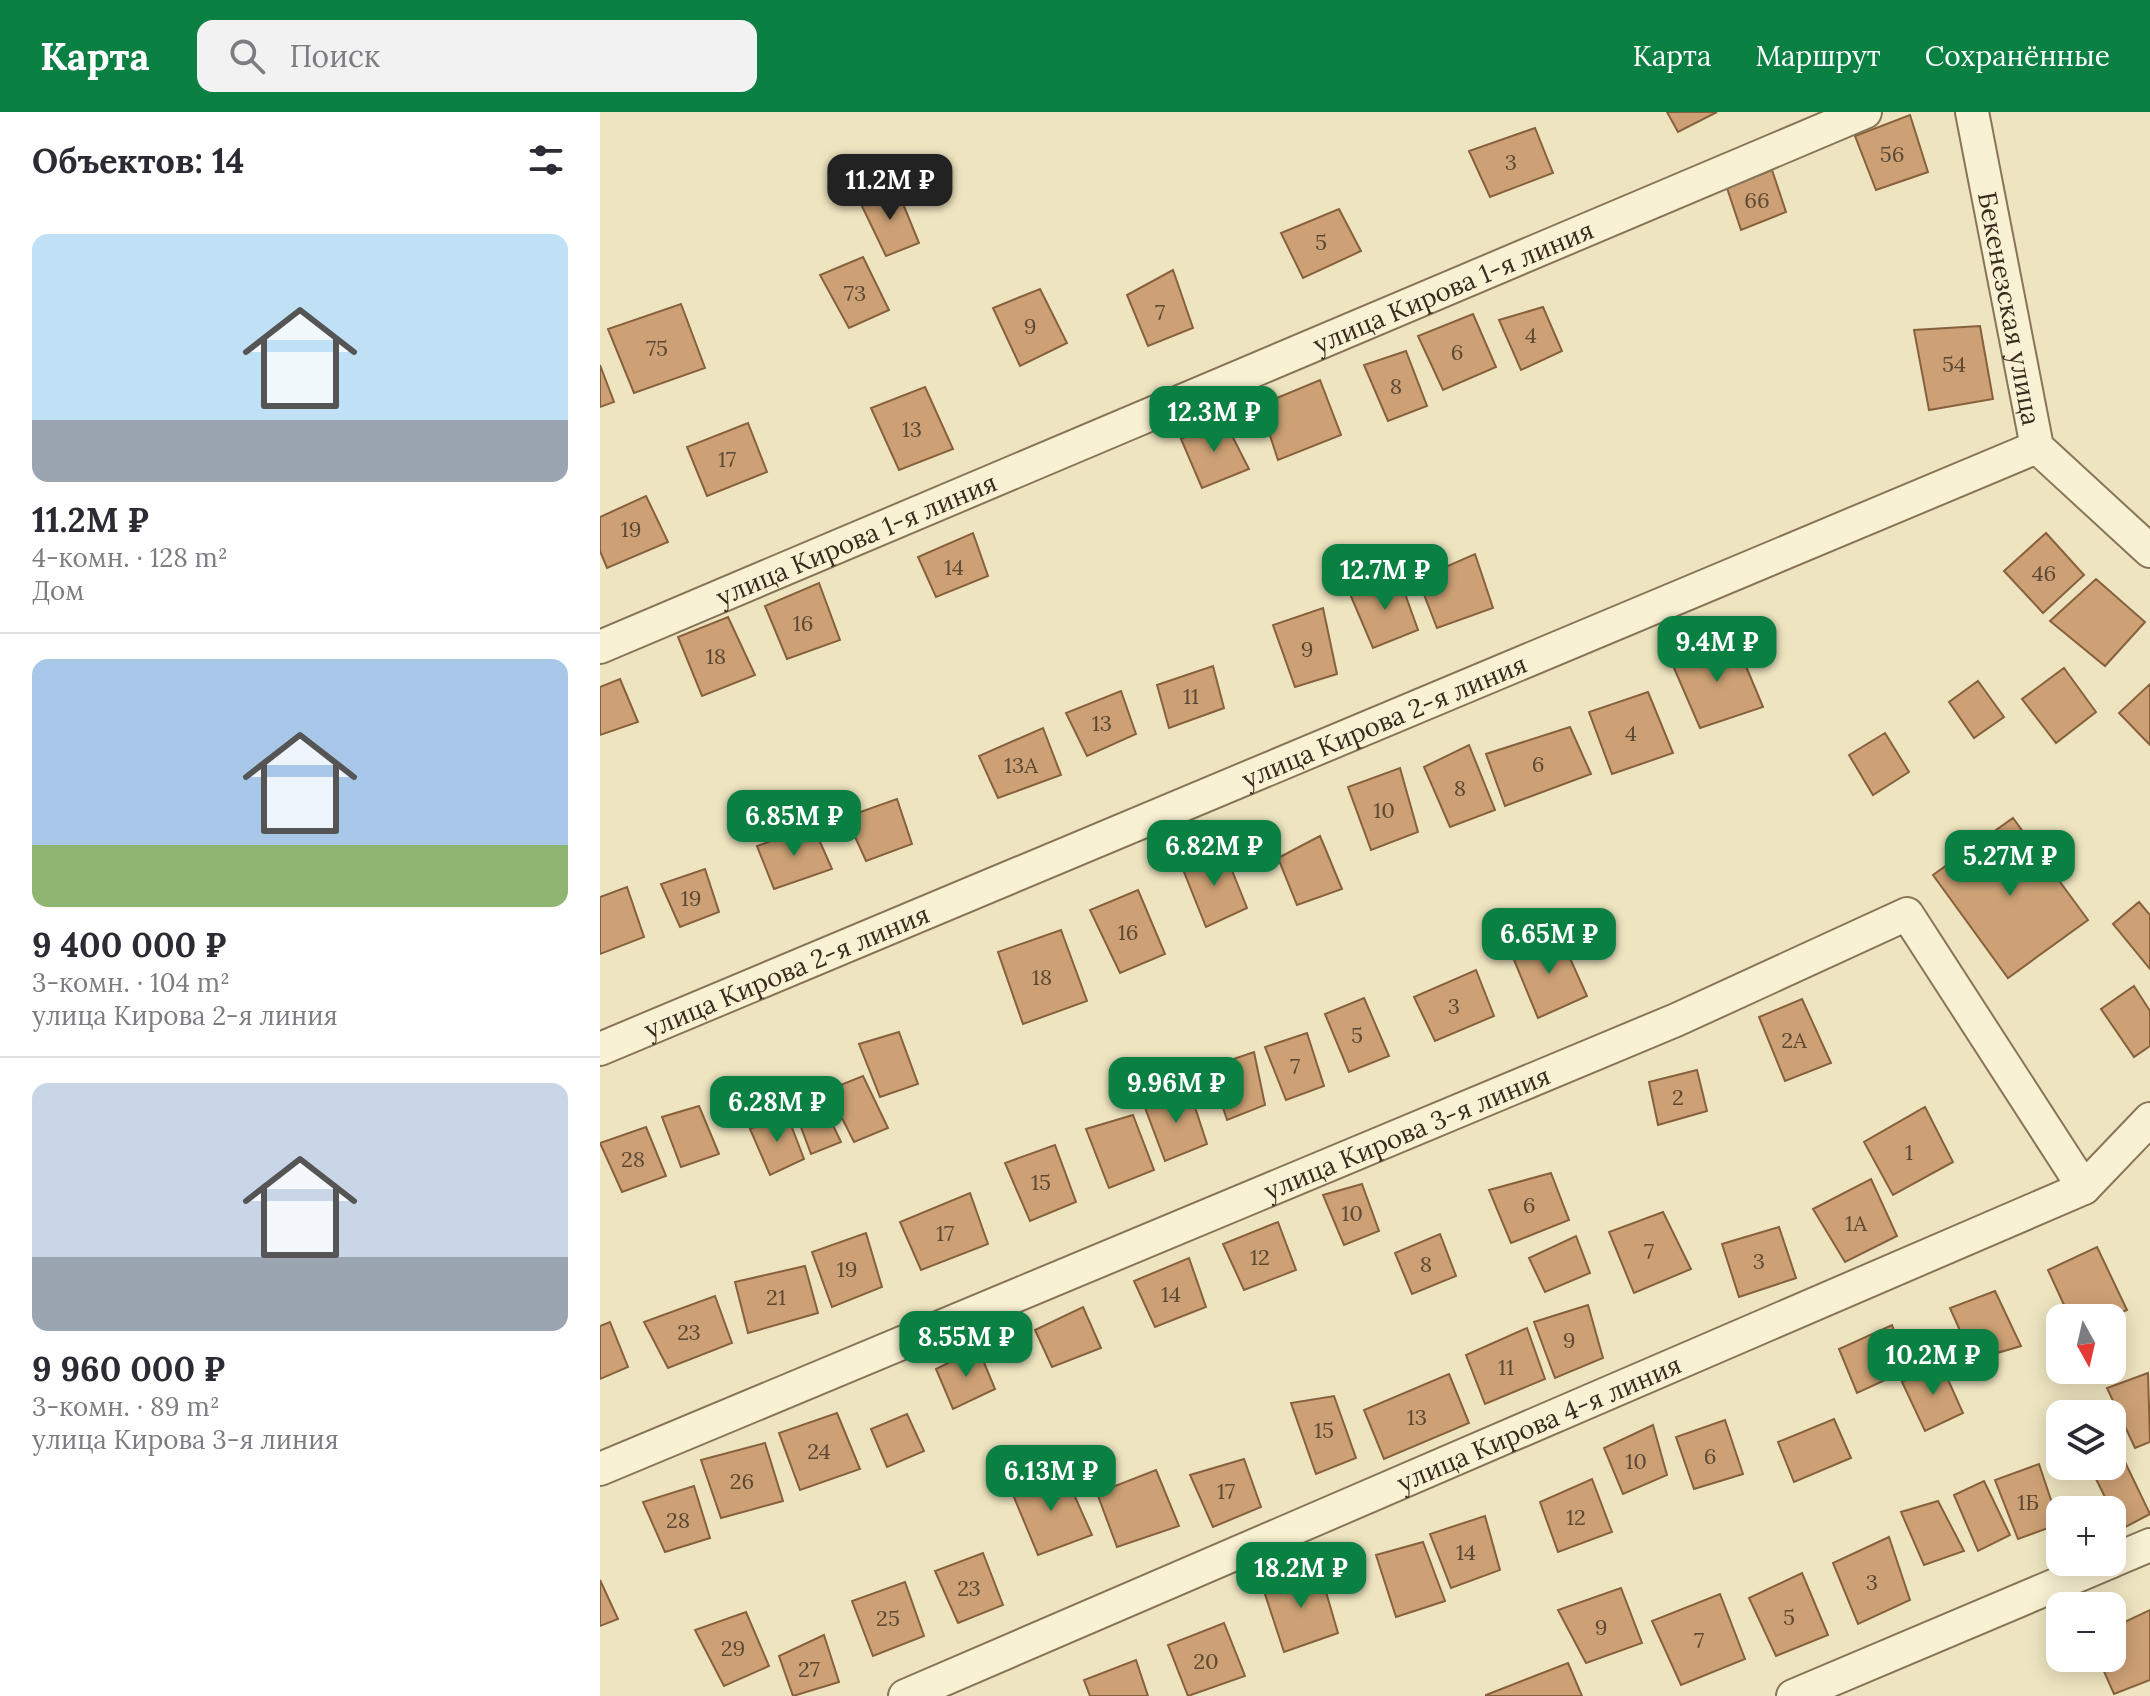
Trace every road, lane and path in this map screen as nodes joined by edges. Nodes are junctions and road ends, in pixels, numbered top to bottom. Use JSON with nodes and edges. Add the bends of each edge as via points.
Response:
{"nodes":[{"id":1,"x":1865,"y":112,"type":"edge"},
{"id":2,"x":1972,"y":112,"type":"edge"},
{"id":3,"x":2037,"y":447,"type":"junction"},
{"id":4,"x":2150,"y":551,"type":"edge"},
{"id":5,"x":600,"y":647,"type":"edge"},
{"id":6,"x":600,"y":1049,"type":"edge"},
{"id":7,"x":2150,"y":1119,"type":"edge"},
{"id":8,"x":2084,"y":1188,"type":"junction"},
{"id":9,"x":600,"y":1469,"type":"edge"},
{"id":10,"x":2150,"y":1545,"type":"edge"},
{"id":11,"x":2126,"y":1555,"type":"edge"},
{"id":12,"x":2078,"y":1576,"type":"edge"},
{"id":13,"x":905,"y":1696,"type":"edge"},
{"id":14,"x":1793,"y":1696,"type":"edge"}],
"edges":[{"from":1,"to":5,"type":"street","name":"улица Кирова 1-я линия"},
{"from":2,"to":3,"type":"street","name":"Бекенезская улица"},
{"from":3,"to":4,"type":"street","name":"Бекенезская улица"},
{"from":3,"to":6,"type":"street","name":"улица Кирова 2-я линия"},
{"from":7,"to":8,"type":"street","name":"улица Кирова 4-я линия"},
{"from":8,"to":9,"type":"street","name":"улица Кирова 3-я линия","via":[[1907,914],[1676,1020]]},
{"from":8,"to":13,"type":"street","name":"улица Кирова 4-я линия"},
{"from":10,"to":11,"type":"street"},
{"from":12,"to":14,"type":"street"}]}
